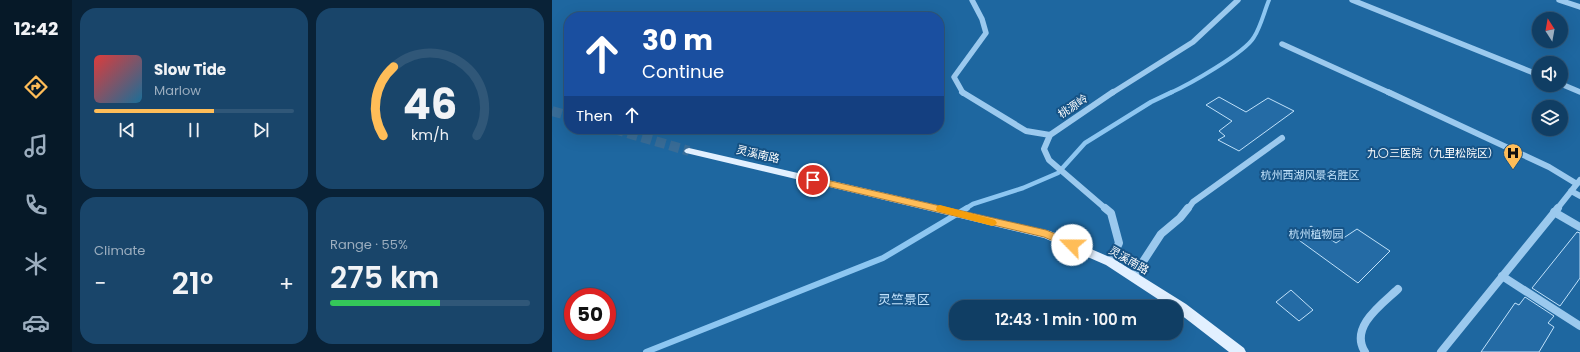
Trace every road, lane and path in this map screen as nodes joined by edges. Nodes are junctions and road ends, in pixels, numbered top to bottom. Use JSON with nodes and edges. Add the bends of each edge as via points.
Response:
{"nodes":[{"id":1,"x":972,"y":0,"type":"edge"},
{"id":2,"x":1238,"y":0,"type":"edge"},
{"id":3,"x":1352,"y":0,"type":"edge"},
{"id":4,"x":1559,"y":0,"type":"edge"},
{"id":5,"x":1580,"y":7,"type":"edge"},
{"id":6,"x":1282,"y":44,"type":"dead end"},
{"id":7,"x":1532,"y":72,"type":"edge"},
{"id":8,"x":1568,"y":87,"type":"edge"},
{"id":9,"x":1580,"y":92,"type":"edge"},
{"id":10,"x":1050,"y":135,"type":"junction"},
{"id":11,"x":1282,"y":138,"type":"dead end"},
{"id":12,"x":689,"y":151,"type":"tunnel mouth"},
{"id":13,"x":1579,"y":182,"type":"edge"},
{"id":14,"x":1571,"y":191,"type":"junction"},
{"id":15,"x":1580,"y":196,"type":"edge"},
{"id":16,"x":1554,"y":212,"type":"junction"},
{"id":17,"x":1580,"y":227,"type":"edge"},
{"id":18,"x":1110,"y":262,"type":"junction"},
{"id":19,"x":1502,"y":276,"type":"junction"},
{"id":20,"x":1133,"y":277,"type":"junction"},
{"id":21,"x":1398,"y":289,"type":"dead end"},
{"id":22,"x":1580,"y":325,"type":"edge"},
{"id":23,"x":1239,"y":352,"type":"edge"},
{"id":24,"x":1364,"y":352,"type":"edge"},
{"id":25,"x":1441,"y":352,"type":"edge"}],
"edges":[{"from":1,"to":10,"type":"street","via":[[986,33],[954,77],[963,94],[1026,131]]},
{"from":2,"to":10,"type":"street","name":"桃源岭","via":[[1193,42]]},
{"from":3,"to":7,"type":"street"},
{"from":4,"to":5,"type":"street"},
{"from":6,"to":13,"type":"street"},
{"from":8,"to":9,"type":"street"},
{"from":10,"to":18,"type":"street","via":[[1044,149],[1053,164],[1112,213],[1119,243]]},
{"from":11,"to":20,"type":"street","via":[[1193,202],[1180,218],[1161,234]]},
{"from":12,"to":18,"type":"main road","name":"灵溪南路","via":[[1046,234]]},
{"from":13,"to":14,"type":"street"},
{"from":14,"to":15,"type":"street"},
{"from":14,"to":16,"type":"street"},
{"from":16,"to":17,"type":"street"},
{"from":16,"to":19,"type":"street"},
{"from":18,"to":20,"type":"main road","name":"灵溪南路"},
{"from":19,"to":22,"type":"street"},
{"from":19,"to":25,"type":"street"},
{"from":20,"to":23,"type":"main road","name":"灵溪南路","via":[[1182,308]]},
{"from":21,"to":24,"type":"street","via":[[1366,322],[1361,339]]}]}
